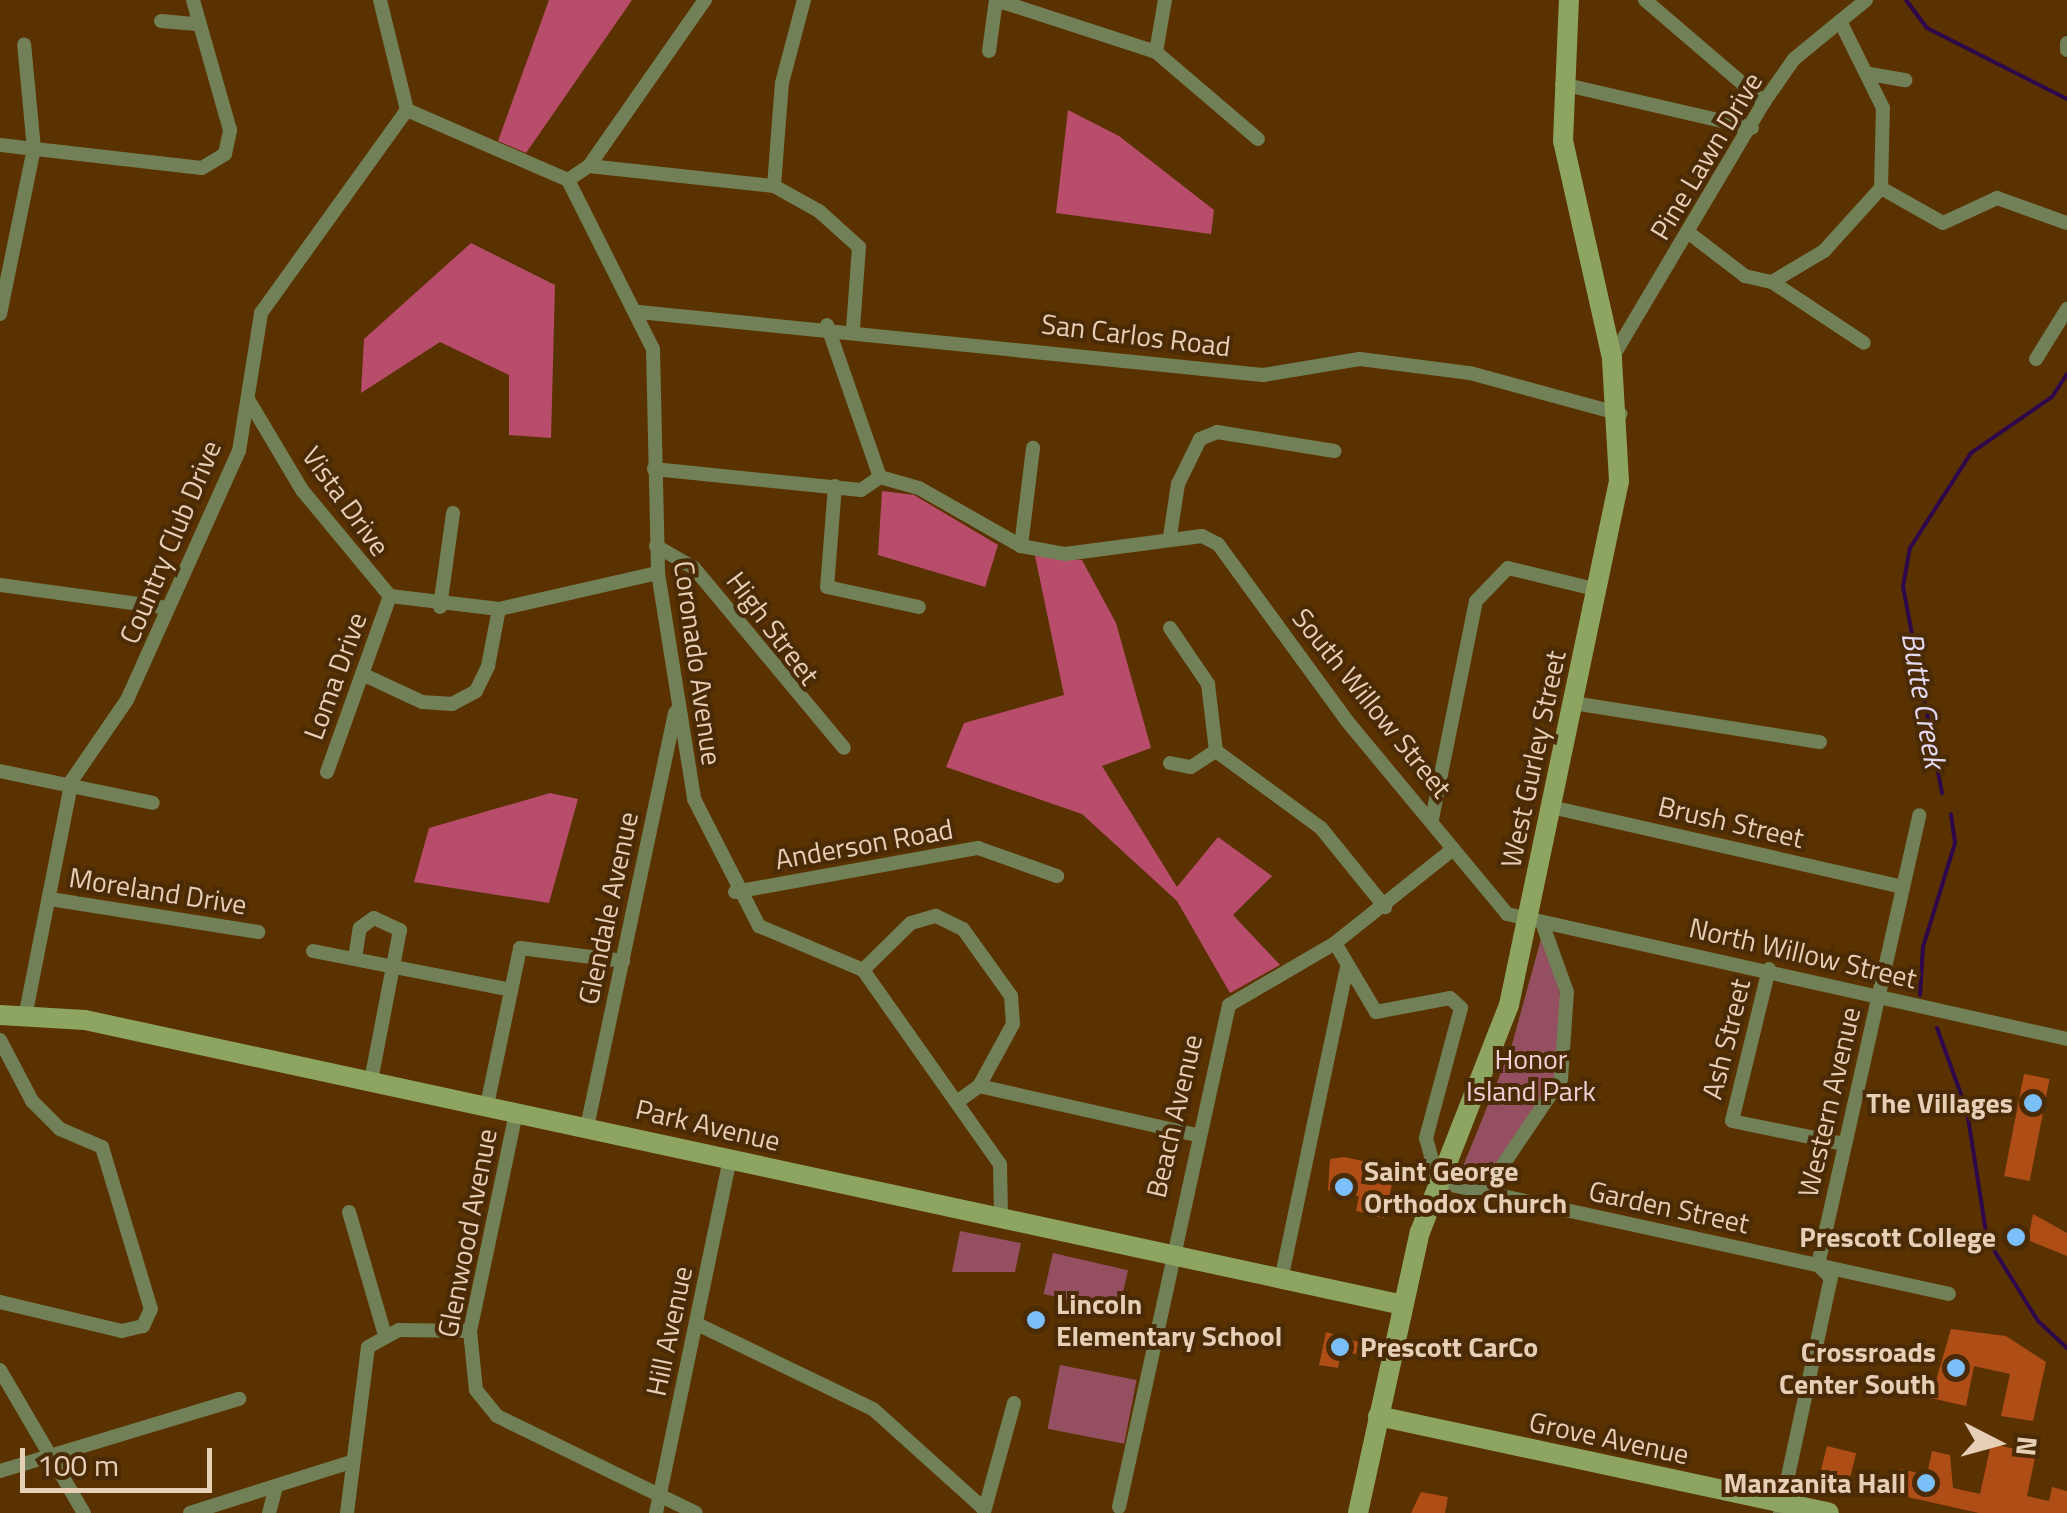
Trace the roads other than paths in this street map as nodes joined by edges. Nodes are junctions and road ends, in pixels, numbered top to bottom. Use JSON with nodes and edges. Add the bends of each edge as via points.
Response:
{"nodes":[{"id":1,"x":192,"y":0,"type":"edge"},
{"id":2,"x":380,"y":0,"type":"edge"},
{"id":3,"x":704,"y":0,"type":"edge"},
{"id":4,"x":804,"y":0,"type":"edge"},
{"id":5,"x":996,"y":0,"type":"edge"},
{"id":6,"x":1165,"y":0,"type":"edge"},
{"id":7,"x":1570,"y":0,"type":"edge"},
{"id":8,"x":1646,"y":0,"type":"edge"},
{"id":9,"x":1866,"y":0,"type":"edge"},
{"id":10,"x":160,"y":21,"type":"dead end"},
{"id":11,"x":1840,"y":21,"type":"junction"},
{"id":12,"x":194,"y":24,"type":"junction"},
{"id":13,"x":24,"y":44,"type":"dead end"},
{"id":14,"x":989,"y":51,"type":"dead end"},
{"id":15,"x":1156,"y":52,"type":"junction"},
{"id":16,"x":1870,"y":74,"type":"junction"},
{"id":17,"x":1905,"y":80,"type":"dead end"},
{"id":18,"x":1562,"y":84,"type":"junction"},
{"id":19,"x":1764,"y":102,"type":"junction"},
{"id":20,"x":407,"y":110,"type":"junction"},
{"id":21,"x":1752,"y":128,"type":"junction"},
{"id":22,"x":1258,"y":139,"type":"dead end"},
{"id":23,"x":0,"y":146,"type":"edge"},
{"id":24,"x":34,"y":149,"type":"junction"},
{"id":25,"x":588,"y":166,"type":"junction"},
{"id":26,"x":568,"y":180,"type":"junction"},
{"id":27,"x":774,"y":186,"type":"junction"},
{"id":28,"x":1881,"y":188,"type":"junction"},
{"id":29,"x":2067,"y":223,"type":"edge"},
{"id":30,"x":1689,"y":233,"type":"junction"},
{"id":31,"x":1772,"y":282,"type":"junction"},
{"id":32,"x":2067,"y":309,"type":"edge"},
{"id":33,"x":638,"y":312,"type":"junction"},
{"id":34,"x":0,"y":314,"type":"edge"},
{"id":35,"x":827,"y":325,"type":"junction"},
{"id":36,"x":854,"y":328,"type":"junction"},
{"id":37,"x":1864,"y":343,"type":"dead end"},
{"id":38,"x":1612,"y":358,"type":"junction"},
{"id":39,"x":2036,"y":359,"type":"dead end"},
{"id":40,"x":249,"y":401,"type":"junction"},
{"id":41,"x":1621,"y":414,"type":"junction"},
{"id":42,"x":1033,"y":448,"type":"dead end"},
{"id":43,"x":1334,"y":450,"type":"dead end"},
{"id":44,"x":654,"y":469,"type":"junction"},
{"id":45,"x":880,"y":477,"type":"junction"},
{"id":46,"x":835,"y":486,"type":"junction"},
{"id":47,"x":453,"y":513,"type":"dead end"},
{"id":48,"x":1170,"y":536,"type":"junction"},
{"id":49,"x":656,"y":546,"type":"junction"},
{"id":50,"x":1022,"y":546,"type":"junction"},
{"id":51,"x":658,"y":573,"type":"junction"},
{"id":52,"x":0,"y":585,"type":"edge"},
{"id":53,"x":1598,"y":590,"type":"junction"},
{"id":54,"x":390,"y":596,"type":"junction"},
{"id":55,"x":440,"y":607,"type":"junction"},
{"id":56,"x":920,"y":607,"type":"dead end"},
{"id":57,"x":167,"y":608,"type":"junction"},
{"id":58,"x":499,"y":609,"type":"junction"},
{"id":59,"x":1170,"y":628,"type":"dead end"},
{"id":60,"x":362,"y":674,"type":"junction"},
{"id":61,"x":678,"y":700,"type":"junction"},
{"id":62,"x":1573,"y":703,"type":"junction"},
{"id":63,"x":1820,"y":742,"type":"dead end"},
{"id":64,"x":844,"y":748,"type":"dead end"},
{"id":65,"x":1216,"y":752,"type":"junction"},
{"id":66,"x":1170,"y":763,"type":"dead end"},
{"id":67,"x":0,"y":771,"type":"edge"},
{"id":68,"x":326,"y":772,"type":"dead end"},
{"id":69,"x":72,"y":780,"type":"junction"},
{"id":70,"x":153,"y":803,"type":"dead end"},
{"id":71,"x":1551,"y":808,"type":"junction"},
{"id":72,"x":1920,"y":815,"type":"dead end"},
{"id":73,"x":1432,"y":819,"type":"junction"},
{"id":74,"x":1452,"y":849,"type":"junction"},
{"id":75,"x":1057,"y":876,"type":"dead end"},
{"id":76,"x":1900,"y":886,"type":"junction"},
{"id":77,"x":735,"y":892,"type":"junction"},
{"id":78,"x":50,"y":900,"type":"junction"},
{"id":79,"x":1385,"y":908,"type":"junction"},
{"id":80,"x":1535,"y":925,"type":"junction"},
{"id":81,"x":258,"y":932,"type":"dead end"},
{"id":82,"x":1335,"y":943,"type":"junction"},
{"id":83,"x":313,"y":951,"type":"dead end"},
{"id":84,"x":355,"y":958,"type":"junction"},
{"id":85,"x":623,"y":961,"type":"junction"},
{"id":86,"x":399,"y":963,"type":"junction"},
{"id":87,"x":1347,"y":967,"type":"junction"},
{"id":88,"x":1769,"y":969,"type":"junction"},
{"id":89,"x":863,"y":970,"type":"junction"},
{"id":90,"x":512,"y":990,"type":"junction"},
{"id":91,"x":1879,"y":995,"type":"junction"},
{"id":92,"x":26,"y":1012,"type":"junction"},
{"id":93,"x":0,"y":1016,"type":"edge"},
{"id":94,"x":2067,"y":1039,"type":"edge"},
{"id":95,"x":0,"y":1040,"type":"edge"},
{"id":96,"x":371,"y":1080,"type":"junction"},
{"id":97,"x":979,"y":1086,"type":"junction"},
{"id":98,"x":958,"y":1101,"type":"junction"},
{"id":99,"x":486,"y":1106,"type":"junction"},
{"id":100,"x":516,"y":1112,"type":"junction"},
{"id":101,"x":587,"y":1127,"type":"junction"},
{"id":102,"x":1197,"y":1134,"type":"junction"},
{"id":103,"x":1844,"y":1144,"type":"junction"},
{"id":104,"x":730,"y":1158,"type":"junction"},
{"id":105,"x":1438,"y":1182,"type":"junction"},
{"id":106,"x":1484,"y":1193,"type":"junction"},
{"id":107,"x":349,"y":1212,"type":"dead end"},
{"id":108,"x":1001,"y":1218,"type":"junction"},
{"id":109,"x":1169,"y":1255,"type":"junction"},
{"id":110,"x":1818,"y":1265,"type":"junction"},
{"id":111,"x":1280,"y":1280,"type":"junction"},
{"id":112,"x":1949,"y":1294,"type":"dead end"},
{"id":113,"x":0,"y":1302,"type":"edge"},
{"id":114,"x":1403,"y":1305,"type":"junction"},
{"id":115,"x":697,"y":1324,"type":"junction"},
{"id":116,"x":470,"y":1331,"type":"junction"},
{"id":117,"x":385,"y":1335,"type":"junction"},
{"id":118,"x":0,"y":1370,"type":"edge"},
{"id":119,"x":239,"y":1399,"type":"dead end"},
{"id":120,"x":1014,"y":1403,"type":"dead end"},
{"id":121,"x":1378,"y":1416,"type":"junction"},
{"id":122,"x":48,"y":1454,"type":"junction"},
{"id":123,"x":348,"y":1463,"type":"junction"},
{"id":124,"x":0,"y":1470,"type":"edge"},
{"id":125,"x":276,"y":1487,"type":"junction"},
{"id":126,"x":660,"y":1494,"type":"junction"},
{"id":127,"x":1119,"y":1507,"type":"dead end"},
{"id":128,"x":1781,"y":1508,"type":"edge"},
{"id":129,"x":984,"y":1511,"type":"edge"},
{"id":130,"x":84,"y":1513,"type":"edge"},
{"id":131,"x":190,"y":1513,"type":"edge"},
{"id":132,"x":269,"y":1513,"type":"edge"},
{"id":133,"x":347,"y":1513,"type":"edge"},
{"id":134,"x":656,"y":1513,"type":"edge"},
{"id":135,"x":696,"y":1513,"type":"edge"},
{"id":136,"x":1358,"y":1513,"type":"edge"},
{"id":137,"x":1829,"y":1513,"type":"edge"}],
"edges":[{"from":1,"to":12,"type":"street"},
{"from":2,"to":20,"type":"street"},
{"from":3,"to":25,"type":"street"},
{"from":4,"to":27,"type":"street","via":[[782,83]]},
{"from":5,"to":14,"type":"street"},
{"from":5,"to":15,"type":"street"},
{"from":6,"to":15,"type":"street"},
{"from":7,"to":18,"type":"main road","name":"West Gurley Street"},
{"from":8,"to":19,"type":"street"},
{"from":9,"to":11,"type":"street","name":"Pine Lawn Drive"},
{"from":10,"to":12,"type":"street"},
{"from":11,"to":16,"type":"street"},
{"from":11,"to":19,"type":"street","name":"Pine Lawn Drive","via":[[1794,59]]},
{"from":12,"to":24,"type":"street","via":[[230,130],[225,154],[202,168]]},
{"from":13,"to":24,"type":"street"},
{"from":15,"to":22,"type":"street"},
{"from":16,"to":17,"type":"street"},
{"from":16,"to":28,"type":"street","via":[[1883,108]]},
{"from":18,"to":21,"type":"street"},
{"from":18,"to":38,"type":"main road","name":"West Gurley Street","via":[[1571,198]]},
{"from":19,"to":21,"type":"street","name":"Pine Lawn Drive"},
{"from":20,"to":26,"type":"street"},
{"from":20,"to":40,"type":"street","name":"Country Club Drive","via":[[260,312]]},
{"from":21,"to":30,"type":"street","name":"Pine Lawn Drive"},
{"from":23,"to":24,"type":"street"},
{"from":24,"to":34,"type":"street"},
{"from":25,"to":26,"type":"street"},
{"from":25,"to":27,"type":"street"},
{"from":26,"to":33,"type":"street","name":"Coronado Avenue"},
{"from":27,"to":36,"type":"street","via":[[819,211],[859,247]]},
{"from":28,"to":29,"type":"street","via":[[1943,223],[1997,198]]},
{"from":28,"to":31,"type":"street","via":[[1824,251]]},
{"from":30,"to":31,"type":"street","via":[[1745,276]]},
{"from":30,"to":38,"type":"street","name":"Pine Lawn Drive"},
{"from":31,"to":37,"type":"street"},
{"from":32,"to":39,"type":"street"},
{"from":33,"to":35,"type":"street","name":"San Carlos Road"},
{"from":33,"to":44,"type":"street","name":"Coronado Avenue","via":[[652,349]]},
{"from":35,"to":36,"type":"street","name":"San Carlos Road"},
{"from":35,"to":45,"type":"street"},
{"from":36,"to":41,"type":"street","name":"San Carlos Road","via":[[1263,375],[1360,359],[1470,373]]},
{"from":38,"to":41,"type":"main road","name":"West Gurley Street"},
{"from":40,"to":54,"type":"street","name":"Vista Drive","via":[[302,490]]},
{"from":40,"to":57,"type":"street","name":"Country Club Drive","via":[[239,452]]},
{"from":41,"to":53,"type":"main road","name":"West Gurley Street"},
{"from":42,"to":50,"type":"street"},
{"from":43,"to":48,"type":"street","via":[[1218,432],[1200,439],[1178,484]]},
{"from":44,"to":46,"type":"street"},
{"from":44,"to":49,"type":"street","name":"Coronado Avenue"},
{"from":45,"to":46,"type":"street","via":[[861,490]]},
{"from":45,"to":50,"type":"street","via":[[919,488]]},
{"from":46,"to":56,"type":"street","via":[[827,587]]},
{"from":47,"to":55,"type":"street"},
{"from":48,"to":50,"type":"street","via":[[1065,554]]},
{"from":48,"to":73,"type":"street","name":"South Willow Street","via":[[1218,544]]},
{"from":49,"to":51,"type":"street","name":"Coronado Avenue"},
{"from":49,"to":64,"type":"street","name":"High Street","via":[[694,568]]},
{"from":51,"to":58,"type":"street","name":"Vista Drive"},
{"from":51,"to":61,"type":"street","name":"Coronado Avenue"},
{"from":52,"to":57,"type":"street"},
{"from":53,"to":62,"type":"main road","name":"West Gurley Street"},
{"from":53,"to":73,"type":"street","via":[[1508,568],[1476,601]]},
{"from":54,"to":55,"type":"street","name":"Vista Drive"},
{"from":54,"to":60,"type":"street","name":"Loma Drive"},
{"from":55,"to":58,"type":"street","name":"Vista Drive"},
{"from":57,"to":69,"type":"street","name":"Country Club Drive","via":[[127,700]]},
{"from":58,"to":60,"type":"street","via":[[482,679],[452,704],[422,702]]},
{"from":59,"to":65,"type":"street","via":[[1208,684]]},
{"from":60,"to":68,"type":"street","name":"Loma Drive"},
{"from":61,"to":77,"type":"street","name":"Coronado Avenue","via":[[694,799]]},
{"from":61,"to":85,"type":"street","name":"Glendale Avenue"},
{"from":62,"to":63,"type":"street"},
{"from":62,"to":71,"type":"main road","name":"West Gurley Street"},
{"from":65,"to":66,"type":"street","via":[[1191,767]]},
{"from":65,"to":79,"type":"street","via":[[1321,828]]},
{"from":67,"to":69,"type":"street"},
{"from":69,"to":70,"type":"street"},
{"from":69,"to":78,"type":"street","name":"Country Club Drive"},
{"from":71,"to":76,"type":"street","name":"Brush Street"},
{"from":71,"to":80,"type":"main road","name":"West Gurley Street"},
{"from":72,"to":76,"type":"street","name":"Western Avenue"},
{"from":73,"to":74,"type":"street","name":"South Willow Street"},
{"from":74,"to":79,"type":"street","name":"Beach Avenue"},
{"from":74,"to":80,"type":"street","name":"South Willow Street","via":[[1507,914]]},
{"from":75,"to":77,"type":"street","name":"Anderson Road","via":[[978,848]]},
{"from":76,"to":91,"type":"street","name":"Western Avenue"},
{"from":77,"to":89,"type":"street","name":"Coronado Avenue","via":[[760,926]]},
{"from":78,"to":81,"type":"street","name":"Moreland Drive"},
{"from":78,"to":92,"type":"street","name":"Country Club Drive"},
{"from":79,"to":82,"type":"street","name":"Beach Avenue"},
{"from":80,"to":88,"type":"street","name":"North Willow Street"},
{"from":80,"to":105,"type":"main road","name":"West Gurley Street","via":[[1492,1056]]},
{"from":80,"to":106,"type":"street","via":[[1568,992],[1561,1079],[1544,1115],[1490,1170]]},
{"from":82,"to":87,"type":"street"},
{"from":82,"to":102,"type":"street","name":"Beach Avenue","via":[[1229,1004]]},
{"from":83,"to":84,"type":"street"},
{"from":84,"to":86,"type":"street"},
{"from":84,"to":86,"type":"street","via":[[360,928],[374,918],[400,930]]},
{"from":85,"to":90,"type":"street","name":"Glenwood Avenue","via":[[520,948]]},
{"from":85,"to":101,"type":"street","name":"Glendale Avenue"},
{"from":86,"to":90,"type":"street"},
{"from":86,"to":96,"type":"street"},
{"from":87,"to":105,"type":"street","via":[[1376,1012],[1450,998],[1461,1008],[1426,1138]]},
{"from":87,"to":111,"type":"street"},
{"from":88,"to":91,"type":"street","name":"North Willow Street"},
{"from":88,"to":103,"type":"street","name":"Ash Street","via":[[1732,1121]]},
{"from":89,"to":97,"type":"street","via":[[911,923],[936,916],[962,929],[1011,996],[1013,1024]]},
{"from":89,"to":98,"type":"street"},
{"from":90,"to":99,"type":"street","name":"Glenwood Avenue"},
{"from":91,"to":94,"type":"street","name":"North Willow Street"},
{"from":91,"to":103,"type":"street","name":"Western Avenue"},
{"from":92,"to":93,"type":"main road","name":"Park Avenue"},
{"from":92,"to":96,"type":"main road","name":"Park Avenue"},
{"from":95,"to":113,"type":"street","via":[[32,1102],[60,1128],[102,1146],[151,1309],[143,1326],[122,1331]]},
{"from":96,"to":99,"type":"main road","name":"Park Avenue"},
{"from":97,"to":98,"type":"street"},
{"from":97,"to":102,"type":"street"},
{"from":98,"to":108,"type":"street","via":[[1000,1164]]},
{"from":99,"to":100,"type":"main road","name":"Park Avenue"},
{"from":100,"to":101,"type":"main road","name":"Park Avenue"},
{"from":100,"to":116,"type":"street","name":"Glenwood Avenue"},
{"from":101,"to":104,"type":"main road","name":"Park Avenue"},
{"from":102,"to":109,"type":"street","name":"Beach Avenue"},
{"from":103,"to":110,"type":"street","name":"Western Avenue"},
{"from":104,"to":108,"type":"main road","name":"Park Avenue"},
{"from":104,"to":115,"type":"street","name":"Hill Avenue"},
{"from":105,"to":106,"type":"street","name":"Garden Street"},
{"from":105,"to":114,"type":"main road","name":"West Gurley Street"},
{"from":106,"to":110,"type":"street","name":"Garden Street"},
{"from":107,"to":117,"type":"street"},
{"from":108,"to":109,"type":"main road","name":"Park Avenue"},
{"from":109,"to":111,"type":"main road","name":"Park Avenue"},
{"from":109,"to":127,"type":"street","name":"Beach Avenue","via":[[1154,1371]]},
{"from":110,"to":112,"type":"street","name":"Garden Street"},
{"from":110,"to":128,"type":"street","name":"Western Avenue","via":[[1831,1278]]},
{"from":111,"to":114,"type":"main road","name":"Park Avenue"},
{"from":114,"to":121,"type":"main road","name":"West Gurley Street"},
{"from":115,"to":126,"type":"street","name":"Hill Avenue"},
{"from":115,"to":129,"type":"street","via":[[873,1409]]},
{"from":116,"to":117,"type":"street"},
{"from":116,"to":126,"type":"street","name":"Glenwood Avenue","via":[[468,1362],[498,1416]]},
{"from":117,"to":123,"type":"street","via":[[368,1347]]},
{"from":118,"to":122,"type":"street"},
{"from":119,"to":122,"type":"street"},
{"from":120,"to":129,"type":"street"},
{"from":121,"to":128,"type":"main road","name":"Grove Avenue"},
{"from":121,"to":136,"type":"main road","name":"West Gurley Street"},
{"from":122,"to":124,"type":"street"},
{"from":122,"to":130,"type":"street"},
{"from":123,"to":125,"type":"street"},
{"from":123,"to":133,"type":"street"},
{"from":125,"to":131,"type":"street"},
{"from":125,"to":132,"type":"street"},
{"from":126,"to":134,"type":"street","name":"Hill Avenue"},
{"from":126,"to":135,"type":"street"},
{"from":128,"to":137,"type":"main road","name":"Grove Avenue"}]}
